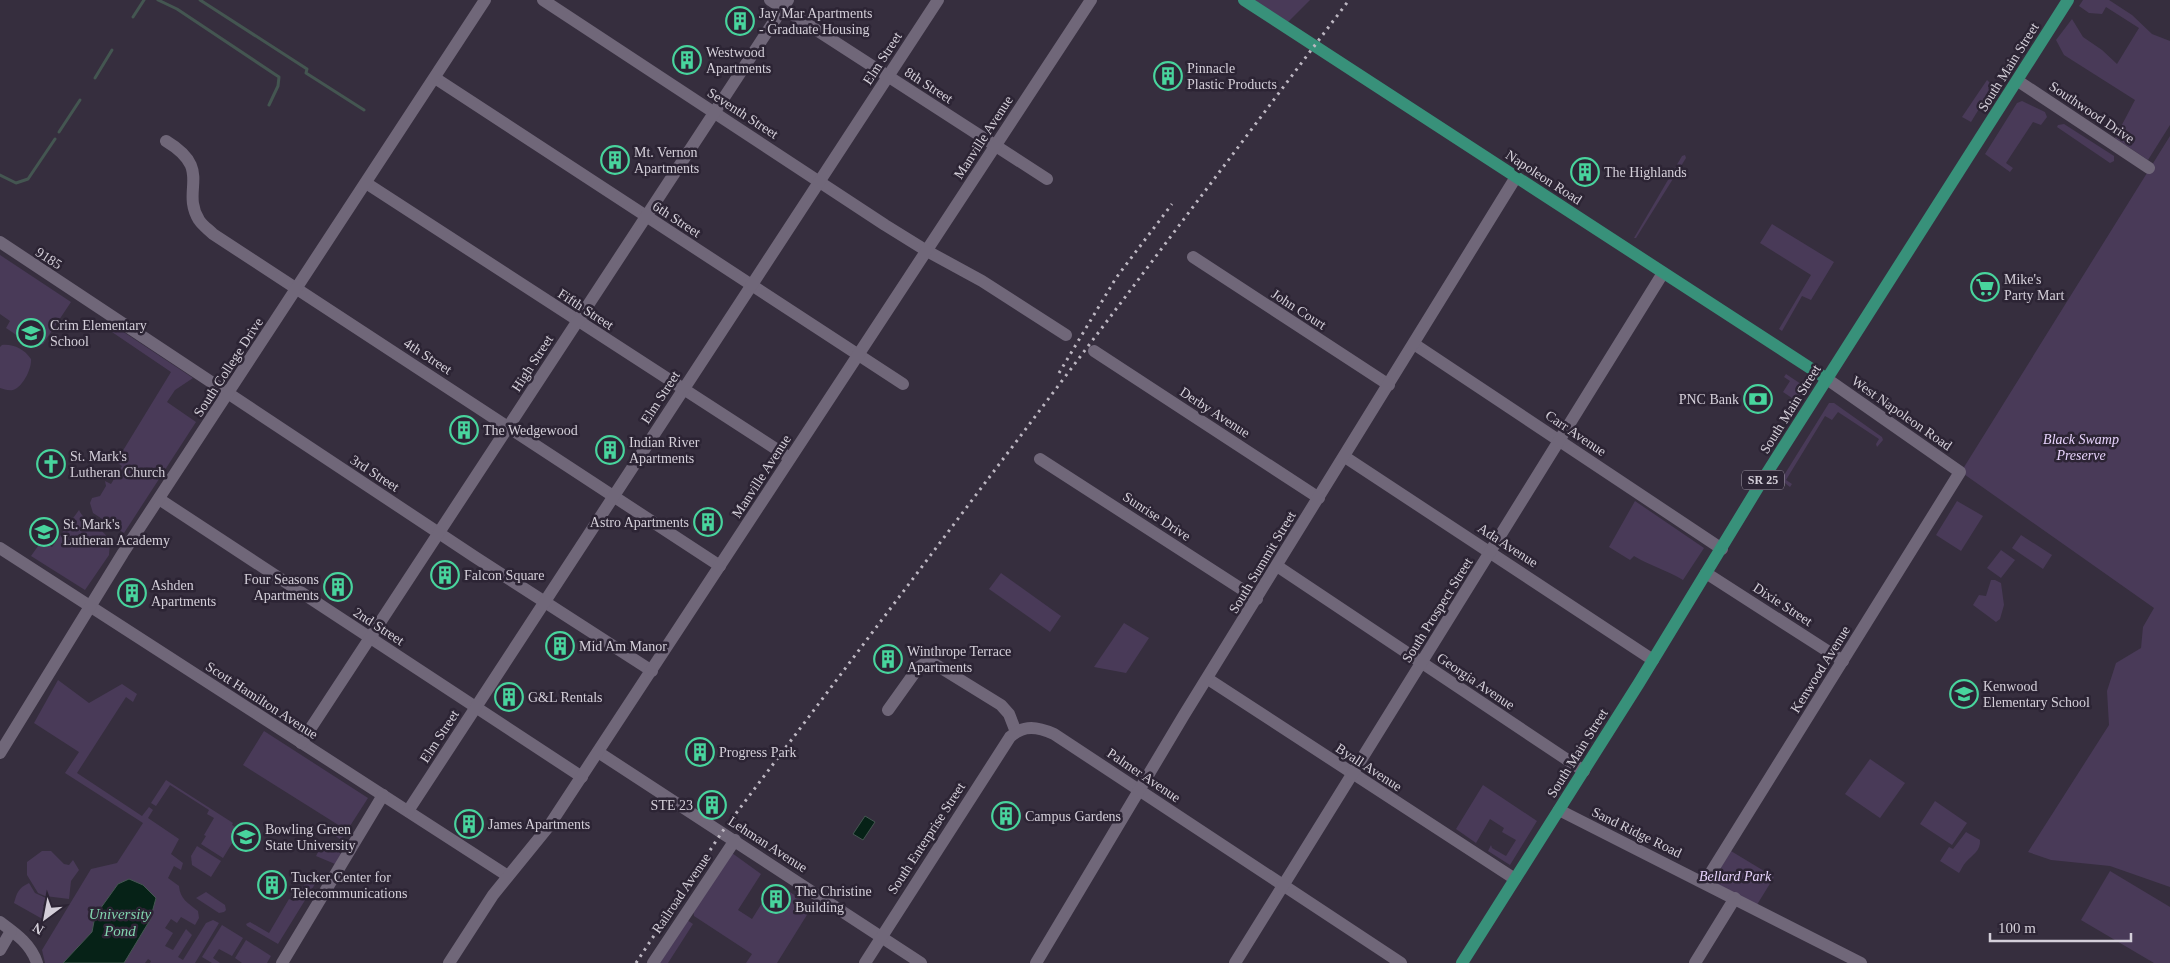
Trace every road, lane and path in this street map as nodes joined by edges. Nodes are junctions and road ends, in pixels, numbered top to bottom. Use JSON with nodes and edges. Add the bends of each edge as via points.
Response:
{"nodes":[{"id":1,"x":543,"y":0,"type":"edge"},
{"id":2,"x":770,"y":0,"type":"edge"},
{"id":3,"x":938,"y":0,"type":"edge"},
{"id":4,"x":1091,"y":0,"type":"edge"},
{"id":5,"x":1244,"y":0,"type":"edge"},
{"id":6,"x":2068,"y":0,"type":"edge"},
{"id":7,"x":481,"y":2,"type":"edge"},
{"id":8,"x":785,"y":4,"type":"edge"},
{"id":9,"x":888,"y":76,"type":"junction"},
{"id":10,"x":435,"y":78,"type":"junction"},
{"id":11,"x":2018,"y":81,"type":"junction"},
{"id":12,"x":714,"y":112,"type":"junction"},
{"id":13,"x":166,"y":141,"type":"dead end"},
{"id":14,"x":995,"y":147,"type":"junction"},
{"id":15,"x":2149,"y":168,"type":"dead end"},
{"id":16,"x":1516,"y":177,"type":"junction"},
{"id":17,"x":1047,"y":180,"type":"dead end"},
{"id":18,"x":820,"y":181,"type":"junction"},
{"id":19,"x":366,"y":183,"type":"junction"},
{"id":20,"x":646,"y":216,"type":"junction"},
{"id":21,"x":0,"y":242,"type":"edge"},
{"id":22,"x":926,"y":251,"type":"junction"},
{"id":23,"x":1193,"y":257,"type":"dead end"},
{"id":24,"x":1663,"y":272,"type":"junction"},
{"id":25,"x":751,"y":285,"type":"junction"},
{"id":26,"x":297,"y":289,"type":"junction"},
{"id":27,"x":83,"y":298,"type":"joint"},
{"id":28,"x":577,"y":322,"type":"junction"},
{"id":29,"x":1066,"y":336,"type":"dead end"},
{"id":30,"x":1414,"y":344,"type":"junction"},
{"id":31,"x":1094,"y":351,"type":"dead end"},
{"id":32,"x":858,"y":354,"type":"junction"},
{"id":33,"x":1827,"y":379,"type":"junction"},
{"id":34,"x":903,"y":384,"type":"dead end"},
{"id":35,"x":1389,"y":385,"type":"junction"},
{"id":36,"x":683,"y":390,"type":"junction"},
{"id":37,"x":228,"y":394,"type":"junction"},
{"id":38,"x":508,"y":427,"type":"junction"},
{"id":39,"x":1560,"y":440,"type":"junction"},
{"id":40,"x":1345,"y":457,"type":"junction"},
{"id":41,"x":790,"y":458,"type":"junction"},
{"id":42,"x":1040,"y":459,"type":"dead end"},
{"id":43,"x":1960,"y":472,"type":"joint"},
{"id":44,"x":613,"y":496,"type":"junction"},
{"id":45,"x":1319,"y":498,"type":"junction"},
{"id":46,"x":159,"y":499,"type":"junction"},
{"id":47,"x":439,"y":533,"type":"junction"},
{"id":48,"x":0,"y":548,"type":"edge"},
{"id":49,"x":1722,"y":548,"type":"junction"},
{"id":50,"x":1491,"y":552,"type":"junction"},
{"id":51,"x":720,"y":566,"type":"junction"},
{"id":52,"x":1277,"y":566,"type":"junction"},
{"id":53,"x":1706,"y":573,"type":"junction"},
{"id":54,"x":1258,"y":599,"type":"junction"},
{"id":55,"x":544,"y":602,"type":"junction"},
{"id":56,"x":90,"y":606,"type":"junction"},
{"id":57,"x":370,"y":638,"type":"junction"},
{"id":58,"x":1653,"y":660,"type":"junction"},
{"id":59,"x":1843,"y":661,"type":"junction"},
{"id":60,"x":1422,"y":663,"type":"junction"},
{"id":61,"x":652,"y":671,"type":"junction"},
{"id":62,"x":1208,"y":679,"type":"junction"},
{"id":63,"x":476,"y":707,"type":"junction"},
{"id":64,"x":888,"y":710,"type":"dead end"},
{"id":65,"x":1016,"y":732,"type":"junction"},
{"id":66,"x":302,"y":743,"type":"junction"},
{"id":67,"x":598,"y":752,"type":"junction"},
{"id":68,"x":0,"y":753,"type":"edge"},
{"id":69,"x":1584,"y":771,"type":"junction"},
{"id":70,"x":1352,"y":774,"type":"junction"},
{"id":71,"x":582,"y":777,"type":"junction"},
{"id":72,"x":1140,"y":790,"type":"junction"},
{"id":73,"x":383,"y":795,"type":"junction"},
{"id":74,"x":1559,"y":810,"type":"junction"},
{"id":75,"x":408,"y":811,"type":"junction"},
{"id":76,"x":734,"y":840,"type":"junction"},
{"id":77,"x":508,"y":876,"type":"junction"},
{"id":78,"x":1515,"y":879,"type":"junction"},
{"id":79,"x":1705,"y":882,"type":"junction"},
{"id":80,"x":1283,"y":886,"type":"junction"},
{"id":81,"x":1735,"y":898,"type":"junction"},
{"id":82,"x":0,"y":922,"type":"edge"},
{"id":83,"x":11,"y":931,"type":"junction"},
{"id":84,"x":881,"y":937,"type":"junction"},
{"id":85,"x":0,"y":950,"type":"edge"},
{"id":86,"x":1855,"y":962,"type":"edge"},
{"id":87,"x":37,"y":963,"type":"edge"},
{"id":88,"x":282,"y":963,"type":"edge"},
{"id":89,"x":449,"y":963,"type":"edge"},
{"id":90,"x":653,"y":963,"type":"edge"},
{"id":91,"x":865,"y":963,"type":"edge"},
{"id":92,"x":921,"y":963,"type":"edge"},
{"id":93,"x":1036,"y":963,"type":"edge"},
{"id":94,"x":1235,"y":963,"type":"edge"},
{"id":95,"x":1401,"y":963,"type":"edge"},
{"id":96,"x":1462,"y":963,"type":"edge"},
{"id":97,"x":1695,"y":963,"type":"edge"}],
"edges":[{"from":1,"to":12,"type":"street","name":"Seventh Street"},
{"from":2,"to":8,"type":"street","name":"8th Street"},
{"from":3,"to":9,"type":"street","name":"Elm Street"},
{"from":4,"to":14,"type":"street","name":"Manville Avenue"},
{"from":5,"to":16,"type":"main road","name":"Napoleon Road"},
{"from":6,"to":11,"type":"main road","name":"South Main Street","number":"SR 25"},
{"from":7,"to":10,"type":"street","name":"South College Drive"},
{"from":8,"to":9,"type":"street","name":"8th Street"},
{"from":8,"to":12,"type":"street","name":"High Street"},
{"from":9,"to":14,"type":"street","name":"8th Street"},
{"from":9,"to":18,"type":"street","name":"Elm Street"},
{"from":10,"to":19,"type":"street","name":"South College Drive"},
{"from":10,"to":20,"type":"street","name":"6th Street"},
{"from":11,"to":15,"type":"street","name":"Southwood Drive"},
{"from":11,"to":33,"type":"main road","name":"South Main Street","number":"SR 25"},
{"from":12,"to":18,"type":"street","name":"Seventh Street"},
{"from":12,"to":20,"type":"street","name":"High Street"},
{"from":13,"to":26,"type":"street","name":"4th Street","via":[[183,153],[193,172],[195,209],[204,226]]},
{"from":14,"to":17,"type":"street","name":"8th Street"},
{"from":14,"to":22,"type":"street","name":"Manville Avenue"},
{"from":16,"to":24,"type":"main road","name":"Napoleon Road"},
{"from":16,"to":30,"type":"street","name":"South Summit Street"},
{"from":18,"to":22,"type":"street","name":"Seventh Street"},
{"from":18,"to":25,"type":"street","name":"Elm Street"},
{"from":19,"to":26,"type":"street","name":"South College Drive"},
{"from":19,"to":28,"type":"street","name":"Fifth Street"},
{"from":20,"to":25,"type":"street","name":"6th Street"},
{"from":20,"to":28,"type":"street","name":"High Street"},
{"from":21,"to":27,"type":"street","name":"9185"},
{"from":22,"to":29,"type":"street","via":[[982,281]]},
{"from":22,"to":32,"type":"street","name":"Manville Avenue"},
{"from":23,"to":35,"type":"street","name":"John Court"},
{"from":24,"to":33,"type":"main road","name":"Napoleon Road"},
{"from":24,"to":39,"type":"street","name":"South Prospect Street"},
{"from":25,"to":32,"type":"street","name":"6th Street"},
{"from":25,"to":36,"type":"street","name":"Elm Street"},
{"from":26,"to":37,"type":"street","name":"South College Drive"},
{"from":26,"to":38,"type":"street","name":"4th Street"},
{"from":27,"to":37,"type":"street","name":"3rd Street"},
{"from":28,"to":36,"type":"street","name":"Fifth Street"},
{"from":28,"to":38,"type":"street","name":"High Street"},
{"from":30,"to":35,"type":"street","name":"South Summit Street"},
{"from":30,"to":39,"type":"street","name":"Carr Avenue"},
{"from":31,"to":45,"type":"street","name":"Derby Avenue"},
{"from":32,"to":34,"type":"street","name":"6th Street"},
{"from":32,"to":41,"type":"street","name":"Manville Avenue"},
{"from":33,"to":43,"type":"street","name":"West Napoleon Road"},
{"from":33,"to":49,"type":"main road","name":"South Main Street","number":"SR 25"},
{"from":35,"to":40,"type":"street","name":"South Summit Street"},
{"from":36,"to":41,"type":"street","name":"Fifth Street"},
{"from":36,"to":44,"type":"street","name":"Elm Street"},
{"from":37,"to":46,"type":"street","name":"South College Drive"},
{"from":37,"to":47,"type":"street","name":"3rd Street"},
{"from":38,"to":44,"type":"street","name":"4th Street"},
{"from":38,"to":47,"type":"street","name":"High Street"},
{"from":39,"to":49,"type":"street","name":"Carr Avenue"},
{"from":39,"to":50,"type":"street","name":"South Prospect Street"},
{"from":40,"to":45,"type":"street","name":"South Summit Street"},
{"from":40,"to":50,"type":"street","name":"Ada Avenue"},
{"from":41,"to":51,"type":"street","name":"Manville Avenue"},
{"from":42,"to":54,"type":"street","name":"Sunrise Drive"},
{"from":43,"to":59,"type":"street","name":"Kenwood Avenue"},
{"from":44,"to":51,"type":"street","name":"4th Street"},
{"from":44,"to":55,"type":"street","name":"Elm Street"},
{"from":45,"to":52,"type":"street","name":"South Summit Street"},
{"from":46,"to":56,"type":"street","name":"South College Drive"},
{"from":46,"to":57,"type":"street","name":"2nd Street"},
{"from":47,"to":55,"type":"street","name":"3rd Street"},
{"from":47,"to":57,"type":"street","name":"High Street"},
{"from":48,"to":56,"type":"street","name":"Scott Hamilton Avenue"},
{"from":49,"to":53,"type":"main road","name":"South Main Street","number":"SR 25"},
{"from":50,"to":58,"type":"street","name":"Ada Avenue"},
{"from":50,"to":60,"type":"street","name":"South Prospect Street"},
{"from":51,"to":61,"type":"street","name":"Manville Avenue"},
{"from":52,"to":54,"type":"street","name":"South Summit Street"},
{"from":52,"to":60,"type":"street","name":"Georgia Avenue"},
{"from":53,"to":58,"type":"main road","name":"South Main Street","number":"SR 25"},
{"from":53,"to":59,"type":"street","name":"Dixie Street"},
{"from":54,"to":62,"type":"street","name":"South Summit Street"},
{"from":55,"to":61,"type":"street","name":"3rd Street"},
{"from":55,"to":63,"type":"street","name":"Elm Street"},
{"from":56,"to":66,"type":"street","name":"Scott Hamilton Avenue"},
{"from":56,"to":68,"type":"street","name":"South College Drive"},
{"from":57,"to":63,"type":"street","name":"2nd Street"},
{"from":57,"to":66,"type":"street","name":"High Street"},
{"from":58,"to":69,"type":"main road","name":"South Main Street","number":"SR 25"},
{"from":59,"to":79,"type":"street","name":"Kenwood Avenue"},
{"from":60,"to":69,"type":"street","name":"Georgia Avenue"},
{"from":60,"to":70,"type":"street","name":"South Prospect Street"},
{"from":61,"to":67,"type":"street","name":"Manville Avenue"},
{"from":62,"to":70,"type":"street","name":"Byall Avenue"},
{"from":62,"to":72,"type":"street","name":"South Summit Street"},
{"from":63,"to":71,"type":"street","name":"2nd Street"},
{"from":63,"to":75,"type":"street","name":"Elm Street"},
{"from":64,"to":65,"type":"street","via":[[918,668],[925,663],[933,663],[1001,705],[1009,714]]},
{"from":65,"to":72,"type":"street","name":"Palmer Avenue","via":[[1021,728],[1032,728],[1054,734]]},
{"from":65,"to":84,"type":"street","name":"South Enterprise Street","via":[[970,796]]},
{"from":66,"to":73,"type":"street","name":"Scott Hamilton Avenue"},
{"from":67,"to":71,"type":"street","name":"Manville Avenue"},
{"from":67,"to":76,"type":"street","name":"Lehman Avenue"},
{"from":69,"to":74,"type":"main road","name":"South Main Street","number":"SR 25"},
{"from":70,"to":78,"type":"street","name":"Byall Avenue"},
{"from":70,"to":80,"type":"street","name":"South Prospect Street"},
{"from":71,"to":77,"type":"street","name":"Manville Avenue","via":[[546,832]]},
{"from":72,"to":80,"type":"street","name":"Palmer Avenue"},
{"from":72,"to":93,"type":"street","name":"South Summit Street"},
{"from":73,"to":75,"type":"street","name":"Scott Hamilton Avenue"},
{"from":73,"to":88,"type":"street"},
{"from":74,"to":78,"type":"main road","name":"South Main Street","number":"SR 25"},
{"from":74,"to":79,"type":"street","name":"Sand Ridge Road"},
{"from":75,"to":77,"type":"street","name":"Scott Hamilton Avenue"},
{"from":76,"to":84,"type":"street","name":"Lehman Avenue"},
{"from":76,"to":90,"type":"street","name":"Railroad Avenue"},
{"from":77,"to":89,"type":"street","name":"Manville Avenue"},
{"from":78,"to":96,"type":"main road","name":"South Main Street","number":"SR 25"},
{"from":79,"to":81,"type":"street","name":"Sand Ridge Road"},
{"from":80,"to":94,"type":"street","name":"South Prospect Street"},
{"from":80,"to":95,"type":"street","name":"Palmer Avenue"},
{"from":81,"to":86,"type":"street","name":"Sand Ridge Road"},
{"from":81,"to":97,"type":"street"},
{"from":82,"to":83,"type":"street"},
{"from":83,"to":85,"type":"street"},
{"from":83,"to":87,"type":"street","via":[[32,950]]},
{"from":84,"to":91,"type":"street","name":"South Enterprise Street"},
{"from":84,"to":92,"type":"street","name":"Lehman Avenue"}]}
